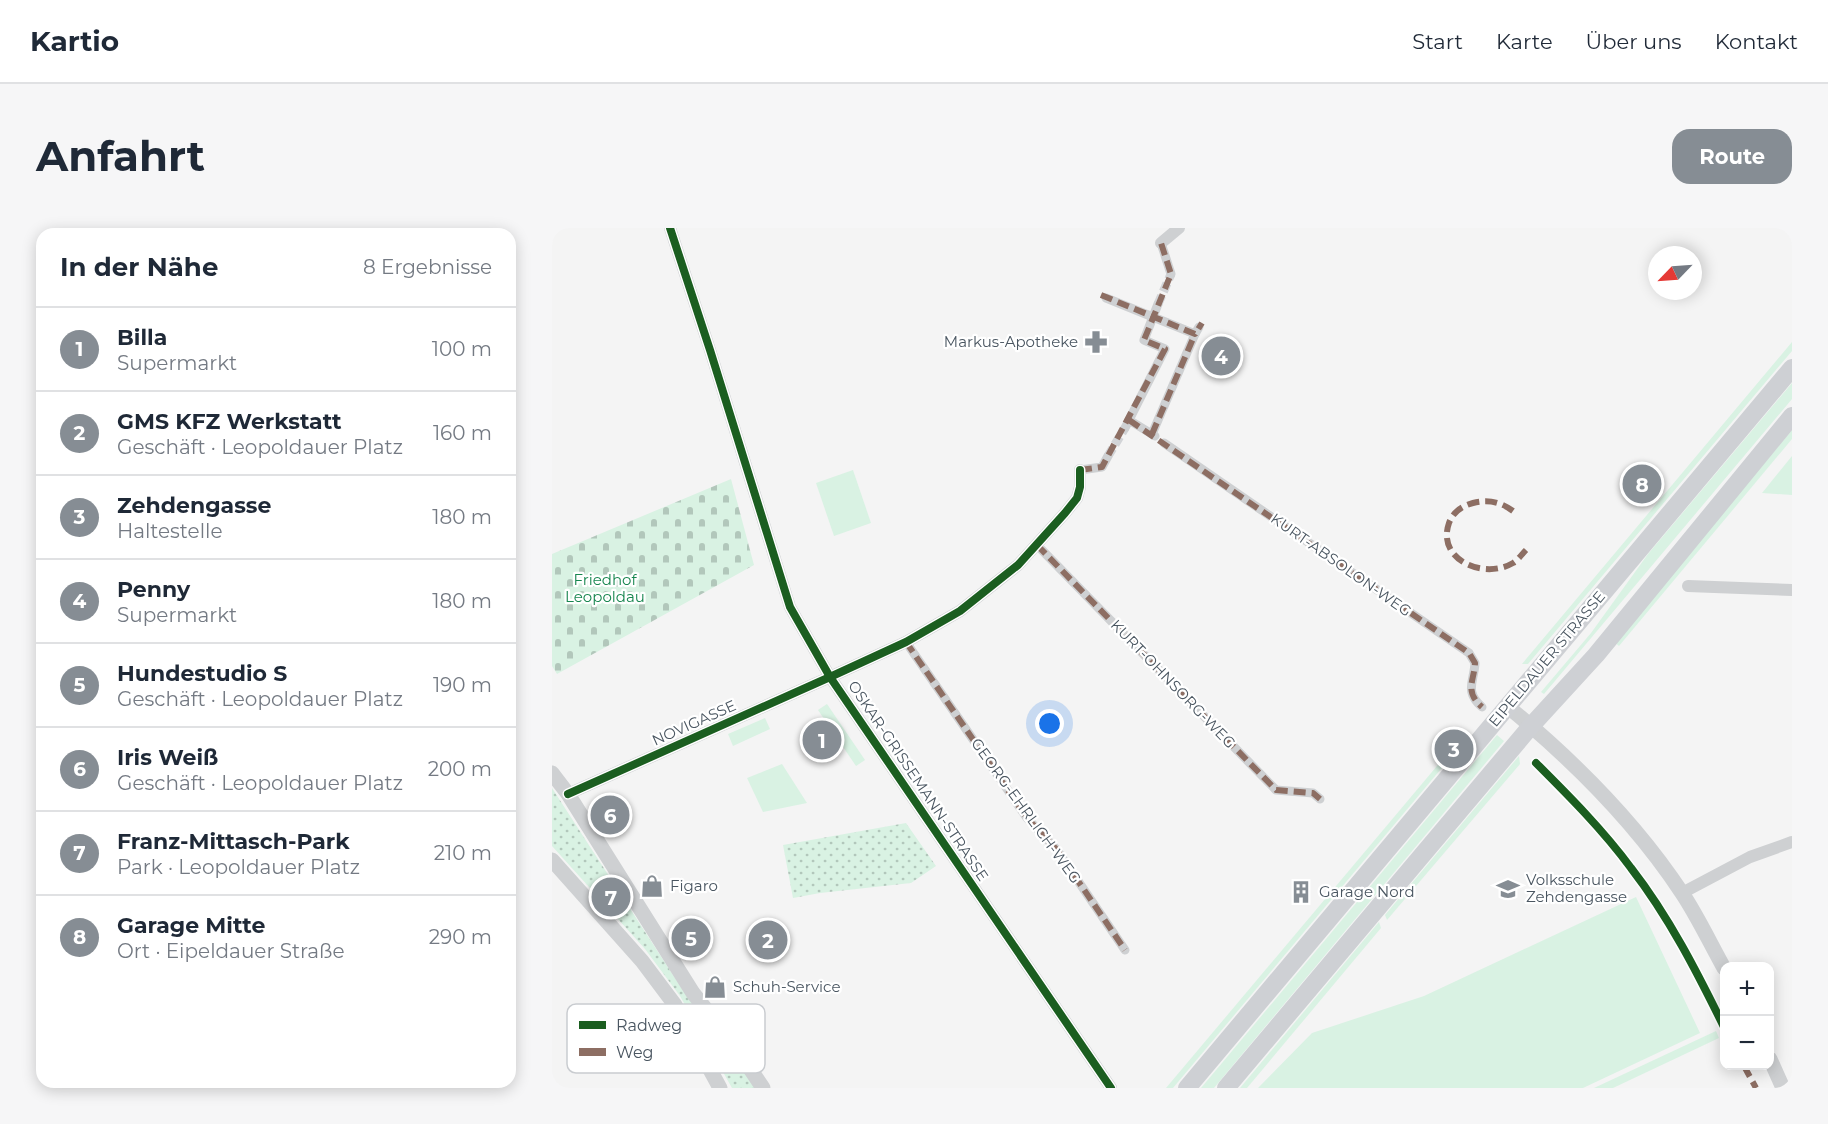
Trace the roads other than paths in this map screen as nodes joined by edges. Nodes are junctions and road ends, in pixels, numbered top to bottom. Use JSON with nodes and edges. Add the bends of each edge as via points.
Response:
{"nodes":[{"id":1,"x":670,"y":228,"type":"edge"},
{"id":2,"x":1179,"y":228,"type":"edge"},
{"id":3,"x":1161,"y":243,"type":"joint"},
{"id":4,"x":1171,"y":274,"type":"tunnel mouth"},
{"id":5,"x":1106,"y":298,"type":"dead end"},
{"id":6,"x":1158,"y":304,"type":"tunnel mouth"},
{"id":7,"x":1152,"y":317,"type":"junction"},
{"id":8,"x":1792,"y":368,"type":"edge"},
{"id":9,"x":1792,"y":416,"type":"edge"},
{"id":10,"x":1158,"y":439,"type":"junction"},
{"id":11,"x":1108,"y":456,"type":"tunnel mouth"},
{"id":12,"x":1080,"y":470,"type":"joint"},
{"id":13,"x":1037,"y":545,"type":"junction"},
{"id":14,"x":1688,"y":586,"type":"dead end"},
{"id":15,"x":1792,"y":590,"type":"edge"},
{"id":16,"x":906,"y":642,"type":"junction"},
{"id":17,"x":830,"y":677,"type":"junction"},
{"id":18,"x":1507,"y":706,"type":"junction"},
{"id":19,"x":1482,"y":707,"type":"dead end"},
{"id":20,"x":1531,"y":726,"type":"junction"},
{"id":21,"x":552,"y":773,"type":"edge"},
{"id":22,"x":568,"y":794,"type":"junction"},
{"id":23,"x":1320,"y":799,"type":"dead end"},
{"id":24,"x":1792,"y":842,"type":"edge"},
{"id":25,"x":552,"y":860,"type":"edge"},
{"id":26,"x":1682,"y":893,"type":"junction"},
{"id":27,"x":1125,"y":950,"type":"dead end"},
{"id":28,"x":1721,"y":962,"type":"edge"},
{"id":29,"x":674,"y":1004,"type":"edge"},
{"id":30,"x":702,"y":1004,"type":"edge"},
{"id":31,"x":1774,"y":1068,"type":"edge"},
{"id":32,"x":712,"y":1073,"type":"edge"},
{"id":33,"x":753,"y":1073,"type":"edge"},
{"id":34,"x":720,"y":1088,"type":"edge"},
{"id":35,"x":763,"y":1088,"type":"edge"},
{"id":36,"x":1112,"y":1088,"type":"edge"},
{"id":37,"x":1187,"y":1088,"type":"edge"},
{"id":38,"x":1226,"y":1088,"type":"edge"},
{"id":39,"x":1783,"y":1088,"type":"edge"}],
"edges":[{"from":1,"to":17,"type":"street","name":"OSKAR-GRISSEMANN-STRASSE","via":[[790,608]]},
{"from":2,"to":3,"type":"street"},
{"from":3,"to":4,"type":"street"},
{"from":5,"to":7,"type":"street"},
{"from":6,"to":7,"type":"street"},
{"from":7,"to":10,"type":"street","via":[[1197,330]]},
{"from":7,"to":10,"type":"street","name":"KURT-ABSOLON-WEG","via":[[1144,340],[1165,349],[1127,424]]},
{"from":8,"to":18,"type":"main road","name":"EIPELDAUER STRASSE"},
{"from":9,"to":20,"type":"main road","name":"EIPELDAUER STRASSE","via":[[1596,655]]},
{"from":10,"to":19,"type":"street","name":"KURT-ABSOLON-WEG","via":[[1469,653],[1475,663],[1470,688]]},
{"from":11,"to":12,"type":"street","via":[[1102,467]]},
{"from":12,"to":13,"type":"street","name":"NOVIGASSE","via":[[1077,498]]},
{"from":13,"to":16,"type":"street","name":"NOVIGASSE","via":[[973,602]]},
{"from":13,"to":23,"type":"street","name":"KURT-OHNSORG-WEG","via":[[1276,790],[1313,793]]},
{"from":14,"to":15,"type":"street"},
{"from":16,"to":17,"type":"street","name":"NOVIGASSE"},
{"from":16,"to":27,"type":"street","name":"GEORG-EHRLICH-WEG","via":[[1027,818],[1057,850]]},
{"from":17,"to":22,"type":"street","name":"NOVIGASSE"},
{"from":17,"to":36,"type":"street","name":"OSKAR-GRISSEMANN-STRASSE"},
{"from":18,"to":20,"type":"street"},
{"from":18,"to":37,"type":"main road","name":"EIPELDAUER STRASSE"},
{"from":20,"to":26,"type":"street","via":[[1581,771]]},
{"from":20,"to":38,"type":"main road","name":"EIPELDAUER STRASSE"},
{"from":21,"to":22,"type":"street"},
{"from":22,"to":30,"type":"street"},
{"from":24,"to":26,"type":"street","via":[[1750,857]]},
{"from":25,"to":29,"type":"street","via":[[642,961]]},
{"from":26,"to":28,"type":"street"},
{"from":31,"to":39,"type":"street"},
{"from":32,"to":34,"type":"street"},
{"from":33,"to":35,"type":"street"}]}
